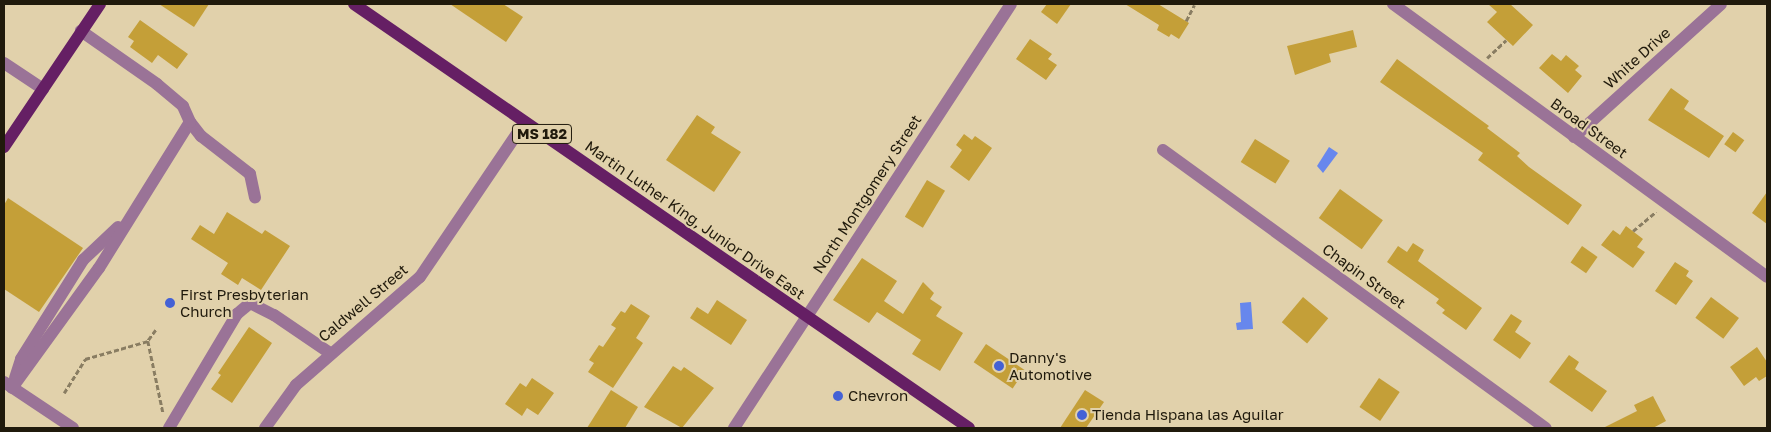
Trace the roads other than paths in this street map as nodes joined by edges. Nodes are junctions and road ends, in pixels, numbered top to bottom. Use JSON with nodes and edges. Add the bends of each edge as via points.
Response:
{"nodes":[{"id":1,"x":100,"y":4,"type":"edge"},
{"id":2,"x":354,"y":4,"type":"edge"},
{"id":3,"x":1011,"y":4,"type":"edge"},
{"id":4,"x":1393,"y":4,"type":"edge"},
{"id":5,"x":1721,"y":4,"type":"edge"},
{"id":6,"x":81,"y":31,"type":"junction"},
{"id":7,"x":4,"y":63,"type":"edge"},
{"id":8,"x":43,"y":89,"type":"junction"},
{"id":9,"x":190,"y":122,"type":"junction"},
{"id":10,"x":524,"y":122,"type":"junction"},
{"id":11,"x":1574,"y":137,"type":"junction"},
{"id":12,"x":4,"y":147,"type":"edge"},
{"id":13,"x":1163,"y":150,"type":"dead end"},
{"id":14,"x":255,"y":197,"type":"dead end"},
{"id":15,"x":1767,"y":277,"type":"edge"},
{"id":16,"x":806,"y":317,"type":"junction"},
{"id":17,"x":330,"y":352,"type":"junction"},
{"id":18,"x":8,"y":385,"type":"edge"},
{"id":19,"x":166,"y":423,"type":"edge"},
{"id":20,"x":73,"y":428,"type":"edge"},
{"id":21,"x":265,"y":428,"type":"edge"},
{"id":22,"x":734,"y":428,"type":"edge"},
{"id":23,"x":969,"y":428,"type":"edge"},
{"id":24,"x":1546,"y":428,"type":"edge"}],
"edges":[{"from":1,"to":6,"type":"main road"},
{"from":2,"to":10,"type":"main road","name":"Martin Luther King, Junior Drive East","number":"MS 182"},
{"from":3,"to":16,"type":"street","name":"North Montgomery Street"},
{"from":4,"to":11,"type":"street","name":"Broad Street"},
{"from":5,"to":11,"type":"street","name":"White Drive"},
{"from":6,"to":8,"type":"main road"},
{"from":6,"to":9,"type":"street","via":[[157,84],[183,106]]},
{"from":7,"to":8,"type":"street"},
{"from":8,"to":12,"type":"main road"},
{"from":9,"to":14,"type":"street","via":[[201,136],[250,174]]},
{"from":9,"to":18,"type":"street","via":[[99,268]]},
{"from":10,"to":16,"type":"main road","name":"Martin Luther King, Junior Drive East","number":"MS 182"},
{"from":10,"to":17,"type":"street","name":"Caldwell Street","via":[[420,277],[405,293]]},
{"from":11,"to":15,"type":"street","name":"Broad Street"},
{"from":13,"to":24,"type":"street","name":"Chapin Street"},
{"from":16,"to":22,"type":"street","name":"North Montgomery Street"},
{"from":16,"to":23,"type":"main road","name":"Martin Luther King, Junior Drive East","number":"MS 182"},
{"from":17,"to":19,"type":"street","via":[[274,314],[250,302],[237,314]]},
{"from":17,"to":21,"type":"street","name":"Caldwell Street","via":[[296,385]]},
{"from":18,"to":20,"type":"street"}]}
